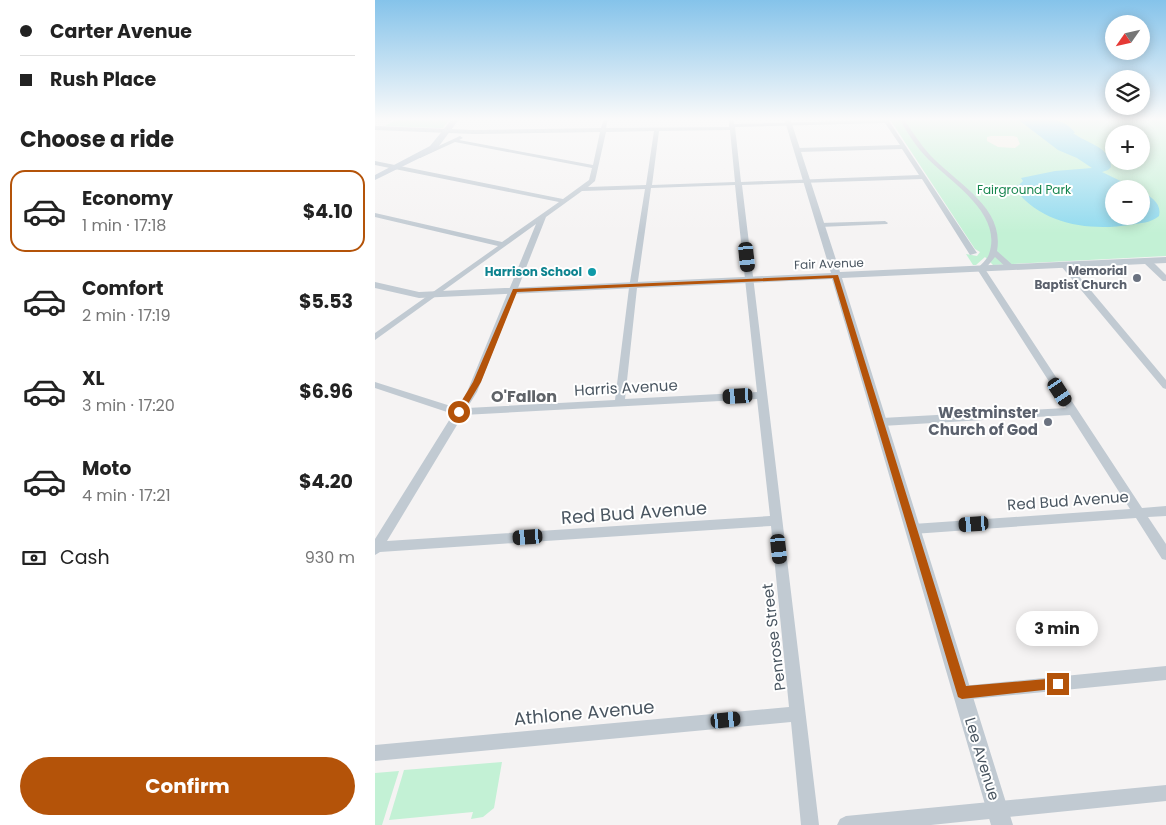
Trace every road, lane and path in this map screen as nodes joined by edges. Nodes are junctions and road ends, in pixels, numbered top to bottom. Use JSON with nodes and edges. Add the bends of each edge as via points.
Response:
{"nodes":[{"id":1,"x":538,"y":156,"type":"edge"},
{"id":2,"x":598,"y":156,"type":"edge"},
{"id":3,"x":653,"y":156,"type":"edge"},
{"id":4,"x":736,"y":156,"type":"edge"},
{"id":5,"x":800,"y":156,"type":"edge"},
{"id":6,"x":909,"y":156,"type":"edge"},
{"id":7,"x":929,"y":156,"type":"edge"},
{"id":8,"x":418,"y":157,"type":"edge"},
{"id":9,"x":375,"y":163,"type":"edge"},
{"id":10,"x":397,"y":167,"type":"junction"},
{"id":11,"x":595,"y":167,"type":"junction"},
{"id":12,"x":923,"y":177,"type":"junction"},
{"id":13,"x":375,"y":178,"type":"edge"},
{"id":14,"x":807,"y":181,"type":"junction"},
{"id":15,"x":740,"y":183,"type":"junction"},
{"id":16,"x":649,"y":186,"type":"junction"},
{"id":17,"x":581,"y":189,"type":"junction"},
{"id":18,"x":564,"y":201,"type":"junction"},
{"id":19,"x":375,"y":215,"type":"edge"},
{"id":20,"x":543,"y":216,"type":"junction"},
{"id":21,"x":885,"y":222,"type":"dead end"},
{"id":22,"x":821,"y":225,"type":"junction"},
{"id":23,"x":504,"y":245,"type":"junction"},
{"id":24,"x":994,"y":252,"type":"junction"},
{"id":25,"x":973,"y":253,"type":"dead end"},
{"id":26,"x":1147,"y":260,"type":"junction"},
{"id":27,"x":1166,"y":260,"type":"edge"},
{"id":28,"x":1065,"y":264,"type":"junction"},
{"id":29,"x":1011,"y":267,"type":"junction"},
{"id":30,"x":981,"y":269,"type":"junction"},
{"id":31,"x":836,"y":276,"type":"junction"},
{"id":32,"x":1166,"y":279,"type":"edge"},
{"id":33,"x":749,"y":280,"type":"junction"},
{"id":34,"x":375,"y":285,"type":"edge"},
{"id":35,"x":634,"y":285,"type":"junction"},
{"id":36,"x":515,"y":290,"type":"junction"},
{"id":37,"x":435,"y":294,"type":"junction"},
{"id":38,"x":375,"y":337,"type":"edge"},
{"id":39,"x":375,"y":385,"type":"edge"},
{"id":40,"x":1166,"y":386,"type":"edge"},
{"id":41,"x":763,"y":395,"type":"junction"},
{"id":42,"x":619,"y":403,"type":"junction"},
{"id":43,"x":1072,"y":411,"type":"junction"},
{"id":44,"x":459,"y":412,"type":"junction"},
{"id":45,"x":881,"y":422,"type":"junction"},
{"id":46,"x":1166,"y":511,"type":"edge"},
{"id":47,"x":1139,"y":513,"type":"junction"},
{"id":48,"x":775,"y":521,"type":"junction"},
{"id":49,"x":913,"y":529,"type":"junction"},
{"id":50,"x":375,"y":548,"type":"edge"},
{"id":51,"x":1166,"y":556,"type":"edge"},
{"id":52,"x":1166,"y":673,"type":"edge"},
{"id":53,"x":962,"y":693,"type":"junction"},
{"id":54,"x":798,"y":714,"type":"junction"},
{"id":55,"x":375,"y":753,"type":"edge"},
{"id":56,"x":1166,"y":792,"type":"edge"},
{"id":57,"x":999,"y":817,"type":"edge"},
{"id":58,"x":810,"y":825,"type":"edge"},
{"id":59,"x":846,"y":825,"type":"edge"}],
"edges":[{"from":1,"to":11,"type":"street"},
{"from":2,"to":11,"type":"street"},
{"from":3,"to":16,"type":"street"},
{"from":4,"to":15,"type":"street","name":"Penrose Street"},
{"from":5,"to":14,"type":"street","name":"Lee Avenue"},
{"from":6,"to":12,"type":"street"},
{"from":7,"to":24,"type":"street","via":[[985,210],[994,233]]},
{"from":8,"to":10,"type":"main road"},
{"from":9,"to":10,"type":"street"},
{"from":10,"to":13,"type":"main road"},
{"from":10,"to":18,"type":"street"},
{"from":11,"to":17,"type":"street","via":[[592,181]]},
{"from":12,"to":14,"type":"street"},
{"from":12,"to":25,"type":"street"},
{"from":14,"to":15,"type":"street"},
{"from":14,"to":22,"type":"street","name":"Lee Avenue"},
{"from":15,"to":16,"type":"street"},
{"from":15,"to":33,"type":"street","name":"Penrose Street"},
{"from":16,"to":17,"type":"street"},
{"from":16,"to":35,"type":"street"},
{"from":17,"to":18,"type":"street"},
{"from":18,"to":20,"type":"street"},
{"from":19,"to":23,"type":"street"},
{"from":20,"to":23,"type":"street"},
{"from":20,"to":36,"type":"street"},
{"from":21,"to":22,"type":"street"},
{"from":22,"to":31,"type":"street","name":"Lee Avenue"},
{"from":23,"to":37,"type":"street"},
{"from":24,"to":29,"type":"street"},
{"from":24,"to":30,"type":"street"},
{"from":26,"to":27,"type":"street","name":"Fair Avenue"},
{"from":26,"to":28,"type":"street","name":"Fair Avenue"},
{"from":26,"to":32,"type":"street"},
{"from":28,"to":29,"type":"street","name":"Fair Avenue"},
{"from":28,"to":40,"type":"street"},
{"from":29,"to":30,"type":"street","name":"Fair Avenue"},
{"from":30,"to":31,"type":"street","name":"Fair Avenue"},
{"from":30,"to":43,"type":"street"},
{"from":31,"to":33,"type":"street","name":"Fair Avenue"},
{"from":31,"to":45,"type":"street","name":"Lee Avenue"},
{"from":33,"to":35,"type":"street","name":"Fair Avenue"},
{"from":33,"to":41,"type":"street","name":"Penrose Street"},
{"from":34,"to":37,"type":"street","name":"Fair Avenue","via":[[409,294]]},
{"from":35,"to":36,"type":"street","name":"Fair Avenue"},
{"from":35,"to":42,"type":"street"},
{"from":36,"to":37,"type":"street","name":"Fair Avenue"},
{"from":36,"to":44,"type":"street","via":[[477,382]]},
{"from":37,"to":38,"type":"street"},
{"from":39,"to":44,"type":"street","name":"Harris Avenue"},
{"from":41,"to":42,"type":"street","name":"Harris Avenue"},
{"from":41,"to":48,"type":"street","name":"Penrose Street"},
{"from":42,"to":44,"type":"street","name":"Harris Avenue"},
{"from":43,"to":45,"type":"street"},
{"from":43,"to":47,"type":"street"},
{"from":44,"to":50,"type":"street"},
{"from":45,"to":49,"type":"street","name":"Lee Avenue"},
{"from":46,"to":47,"type":"street","name":"Red Bud Avenue"},
{"from":47,"to":49,"type":"street","name":"Red Bud Avenue"},
{"from":47,"to":51,"type":"street"},
{"from":48,"to":50,"type":"street","name":"Red Bud Avenue"},
{"from":48,"to":54,"type":"street","name":"Penrose Street"},
{"from":49,"to":53,"type":"street","name":"Lee Avenue"},
{"from":52,"to":53,"type":"street"},
{"from":53,"to":57,"type":"street","name":"Lee Avenue"},
{"from":54,"to":55,"type":"street","name":"Athlone Avenue"},
{"from":54,"to":58,"type":"street","name":"Penrose Street"},
{"from":56,"to":57,"type":"street"},
{"from":57,"to":59,"type":"street"}]}
